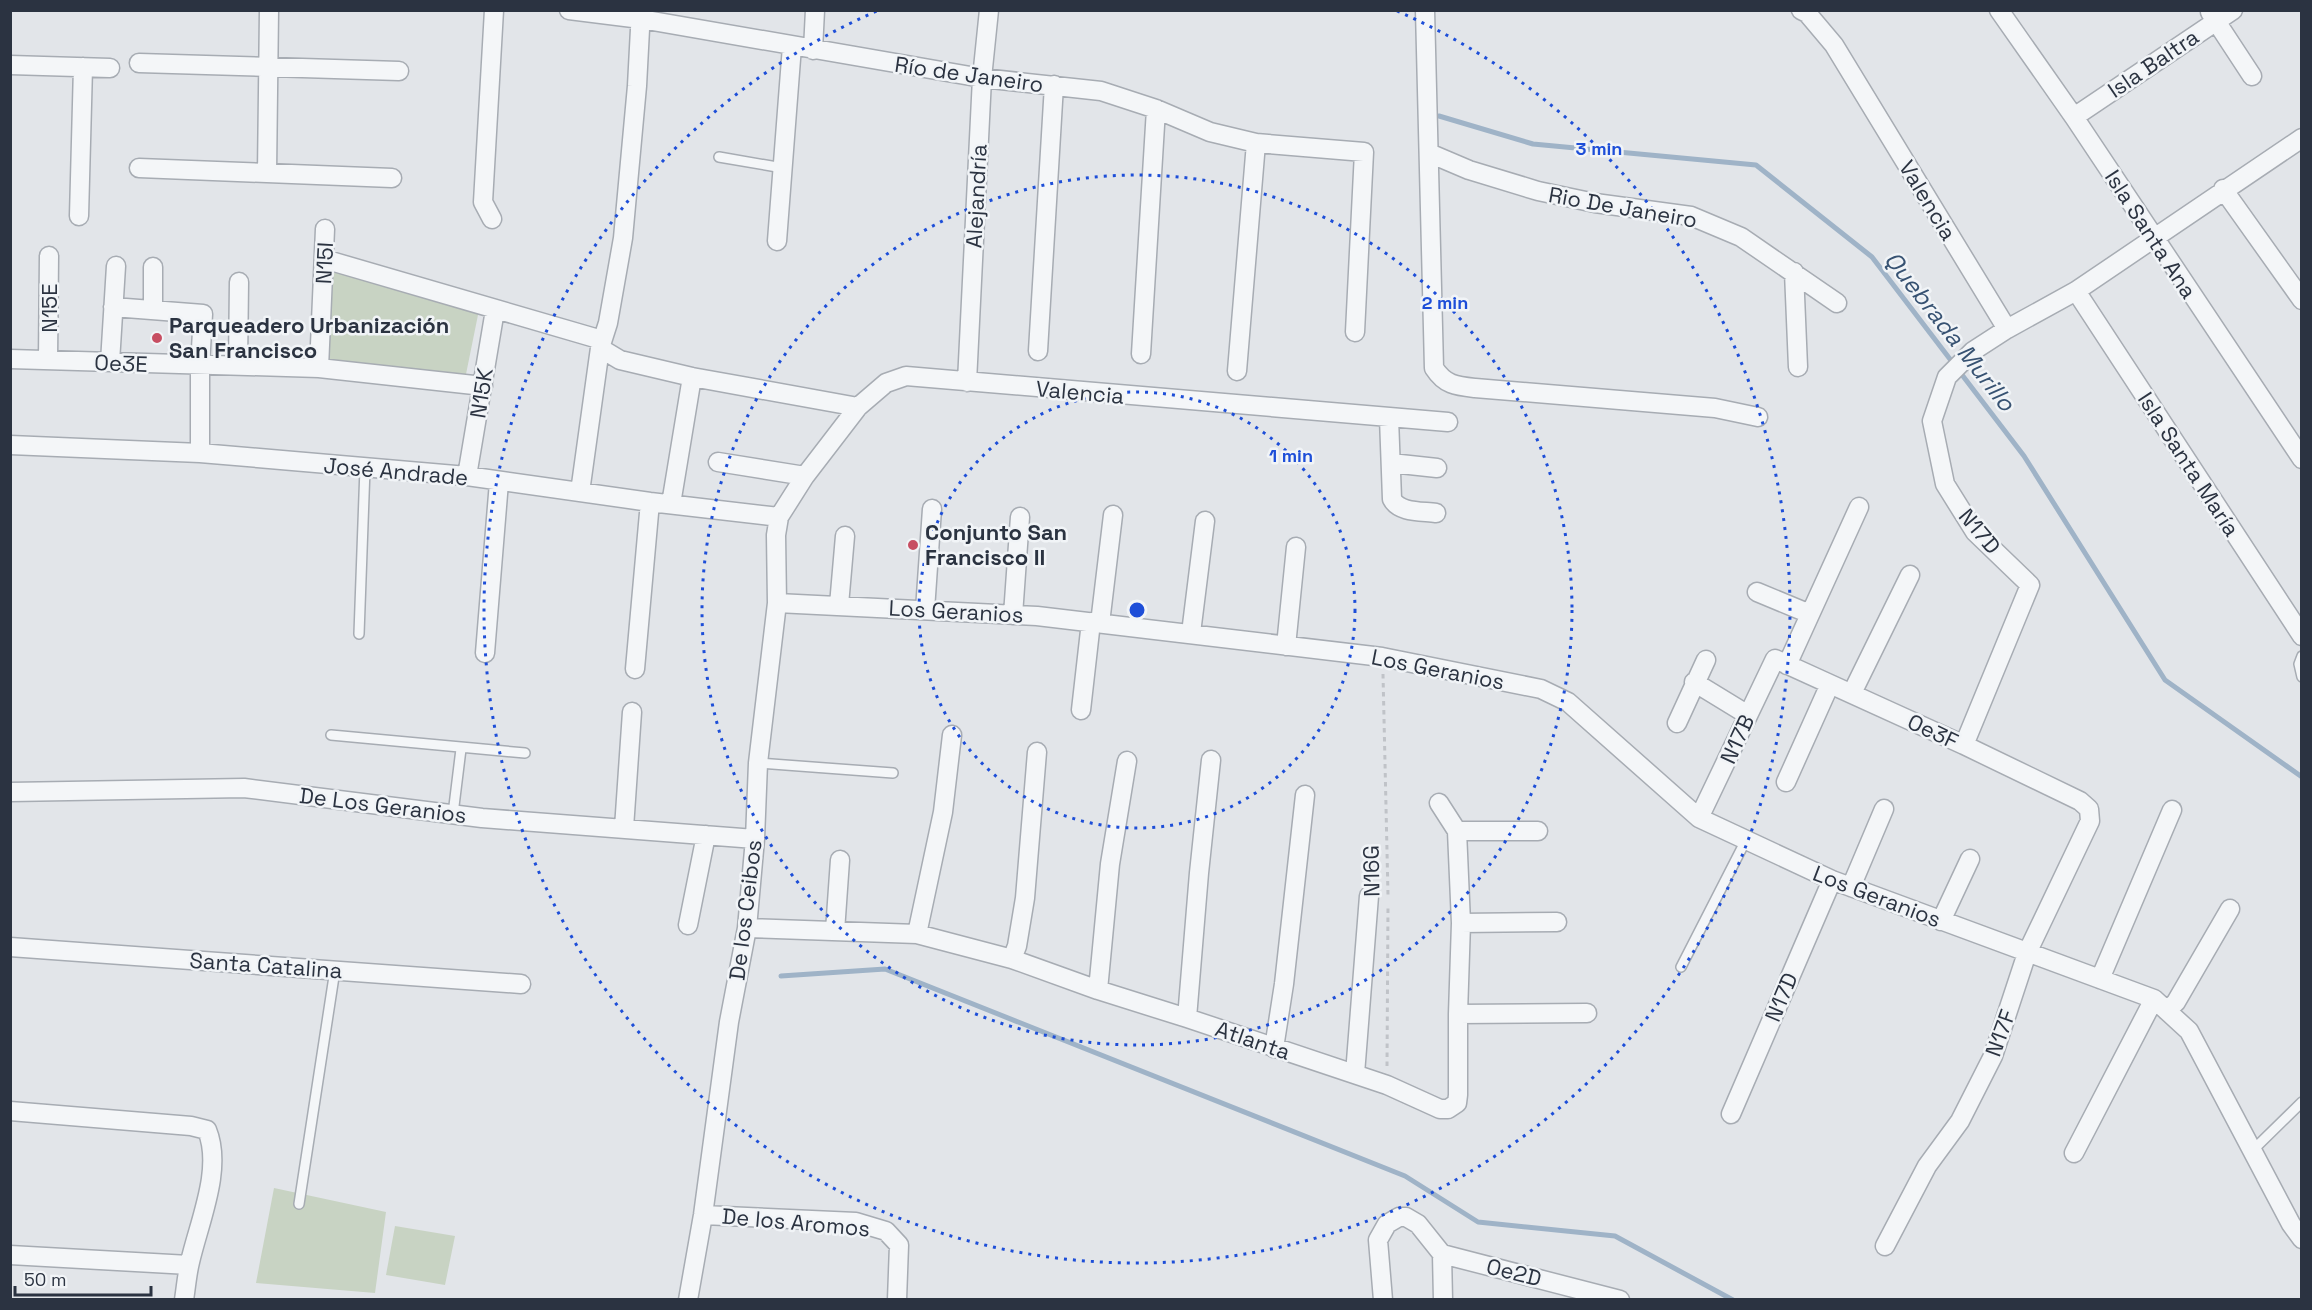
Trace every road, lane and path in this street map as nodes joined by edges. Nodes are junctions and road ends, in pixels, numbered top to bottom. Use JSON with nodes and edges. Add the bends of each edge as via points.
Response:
{"nodes":[{"id":1,"x":269,"y":10,"type":"edge"},
{"id":2,"x":494,"y":10,"type":"edge"},
{"id":3,"x":569,"y":10,"type":"edge"},
{"id":4,"x":814,"y":10,"type":"edge"},
{"id":5,"x":989,"y":10,"type":"edge"},
{"id":6,"x":1425,"y":10,"type":"edge"},
{"id":7,"x":1801,"y":10,"type":"edge"},
{"id":8,"x":1999,"y":10,"type":"edge"},
{"id":9,"x":2233,"y":10,"type":"edge"},
{"id":10,"x":641,"y":15,"type":"edge"},
{"id":11,"x":2212,"y":16,"type":"edge"},
{"id":12,"x":792,"y":46,"type":"junction"},
{"id":13,"x":813,"y":50,"type":"junction"},
{"id":14,"x":139,"y":63,"type":"dead end"},
{"id":15,"x":10,"y":65,"type":"edge"},
{"id":16,"x":268,"y":66,"type":"junction"},
{"id":17,"x":83,"y":67,"type":"junction"},
{"id":18,"x":110,"y":68,"type":"dead end"},
{"id":19,"x":399,"y":71,"type":"dead end"},
{"id":20,"x":2252,"y":76,"type":"dead end"},
{"id":21,"x":982,"y":78,"type":"junction"},
{"id":22,"x":1054,"y":85,"type":"junction"},
{"id":23,"x":1156,"y":109,"type":"junction"},
{"id":24,"x":2074,"y":117,"type":"junction"},
{"id":25,"x":2301,"y":140,"type":"edge"},
{"id":26,"x":1256,"y":143,"type":"junction"},
{"id":27,"x":1429,"y":153,"type":"junction"},
{"id":28,"x":719,"y":157,"type":"dead end"},
{"id":29,"x":139,"y":168,"type":"dead end"},
{"id":30,"x":783,"y":168,"type":"junction"},
{"id":31,"x":267,"y":173,"type":"junction"},
{"id":32,"x":392,"y":178,"type":"dead end"},
{"id":33,"x":2223,"y":189,"type":"junction"},
{"id":34,"x":79,"y":216,"type":"dead end"},
{"id":35,"x":492,"y":219,"type":"dead end"},
{"id":36,"x":325,"y":230,"type":"dead end"},
{"id":37,"x":2152,"y":238,"type":"junction"},
{"id":38,"x":777,"y":241,"type":"dead end"},
{"id":39,"x":49,"y":256,"type":"dead end"},
{"id":40,"x":324,"y":259,"type":"junction"},
{"id":41,"x":116,"y":266,"type":"dead end"},
{"id":42,"x":153,"y":267,"type":"dead end"},
{"id":43,"x":1794,"y":273,"type":"junction"},
{"id":44,"x":239,"y":282,"type":"dead end"},
{"id":45,"x":2076,"y":291,"type":"junction"},
{"id":46,"x":2301,"y":300,"type":"edge"},
{"id":47,"x":1837,"y":303,"type":"dead end"},
{"id":48,"x":113,"y":307,"type":"junction"},
{"id":49,"x":153,"y":310,"type":"junction"},
{"id":50,"x":495,"y":310,"type":"junction"},
{"id":51,"x":2007,"y":329,"type":"junction"},
{"id":52,"x":1355,"y":332,"type":"dead end"},
{"id":53,"x":601,"y":344,"type":"junction"},
{"id":54,"x":1038,"y":351,"type":"dead end"},
{"id":55,"x":1141,"y":354,"type":"dead end"},
{"id":56,"x":10,"y":359,"type":"edge"},
{"id":57,"x":48,"y":360,"type":"junction"},
{"id":58,"x":110,"y":362,"type":"junction"},
{"id":59,"x":238,"y":364,"type":"junction"},
{"id":60,"x":200,"y":366,"type":"junction"},
{"id":61,"x":1798,"y":367,"type":"dead end"},
{"id":62,"x":319,"y":368,"type":"junction"},
{"id":63,"x":1237,"y":371,"type":"dead end"},
{"id":64,"x":692,"y":377,"type":"junction"},
{"id":65,"x":967,"y":382,"type":"junction"},
{"id":66,"x":483,"y":386,"type":"junction"},
{"id":67,"x":858,"y":407,"type":"junction"},
{"id":68,"x":1758,"y":417,"type":"dead end"},
{"id":69,"x":1389,"y":418,"type":"junction"},
{"id":70,"x":1448,"y":422,"type":"dead end"},
{"id":71,"x":10,"y":445,"type":"edge"},
{"id":72,"x":200,"y":453,"type":"junction"},
{"id":73,"x":2301,"y":459,"type":"edge"},
{"id":74,"x":718,"y":462,"type":"dead end"},
{"id":75,"x":1390,"y":463,"type":"junction"},
{"id":76,"x":364,"y":468,"type":"junction"},
{"id":77,"x":1437,"y":468,"type":"dead end"},
{"id":78,"x":467,"y":476,"type":"junction"},
{"id":79,"x":805,"y":476,"type":"junction"},
{"id":80,"x":499,"y":482,"type":"junction"},
{"id":81,"x":580,"y":492,"type":"junction"},
{"id":82,"x":650,"y":502,"type":"junction"},
{"id":83,"x":671,"y":504,"type":"junction"},
{"id":84,"x":1859,"y":507,"type":"dead end"},
{"id":85,"x":932,"y":509,"type":"dead end"},
{"id":86,"x":1436,"y":513,"type":"dead end"},
{"id":87,"x":1113,"y":515,"type":"dead end"},
{"id":88,"x":1020,"y":517,"type":"dead end"},
{"id":89,"x":780,"y":518,"type":"junction"},
{"id":90,"x":1205,"y":520,"type":"dead end"},
{"id":91,"x":845,"y":536,"type":"dead end"},
{"id":92,"x":1296,"y":547,"type":"dead end"},
{"id":93,"x":1910,"y":575,"type":"dead end"},
{"id":94,"x":1757,"y":592,"type":"dead end"},
{"id":95,"x":777,"y":603,"type":"junction"},
{"id":96,"x":839,"y":605,"type":"junction"},
{"id":97,"x":925,"y":610,"type":"junction"},
{"id":98,"x":1810,"y":614,"type":"junction"},
{"id":99,"x":1013,"y":615,"type":"junction"},
{"id":100,"x":1096,"y":623,"type":"junction"},
{"id":101,"x":1191,"y":633,"type":"junction"},
{"id":102,"x":359,"y":634,"type":"dead end"},
{"id":103,"x":2301,"y":636,"type":"edge"},
{"id":104,"x":1286,"y":646,"type":"junction"},
{"id":105,"x":485,"y":653,"type":"dead end"},
{"id":106,"x":2301,"y":656,"type":"edge"},
{"id":107,"x":1382,"y":657,"type":"junction"},
{"id":108,"x":1706,"y":660,"type":"dead end"},
{"id":109,"x":1781,"y":662,"type":"junction"},
{"id":110,"x":635,"y":669,"type":"dead end"},
{"id":111,"x":2301,"y":677,"type":"edge"},
{"id":112,"x":1694,"y":682,"type":"junction"},
{"id":113,"x":1830,"y":684,"type":"junction"},
{"id":114,"x":1852,"y":693,"type":"junction"},
{"id":115,"x":1081,"y":710,"type":"dead end"},
{"id":116,"x":632,"y":712,"type":"dead end"},
{"id":117,"x":1748,"y":716,"type":"junction"},
{"id":118,"x":1677,"y":723,"type":"dead end"},
{"id":119,"x":331,"y":735,"type":"dead end"},
{"id":120,"x":952,"y":735,"type":"dead end"},
{"id":121,"x":1964,"y":745,"type":"junction"},
{"id":122,"x":461,"y":749,"type":"junction"},
{"id":123,"x":1037,"y":752,"type":"dead end"},
{"id":124,"x":525,"y":753,"type":"dead end"},
{"id":125,"x":1211,"y":760,"type":"dead end"},
{"id":126,"x":1127,"y":761,"type":"dead end"},
{"id":127,"x":758,"y":763,"type":"junction"},
{"id":128,"x":893,"y":773,"type":"dead end"},
{"id":129,"x":1786,"y":782,"type":"dead end"},
{"id":130,"x":10,"y":792,"type":"edge"},
{"id":131,"x":1305,"y":795,"type":"dead end"},
{"id":132,"x":1439,"y":803,"type":"dead end"},
{"id":133,"x":1884,"y":809,"type":"dead end"},
{"id":134,"x":2089,"y":809,"type":"joint"},
{"id":135,"x":2172,"y":810,"type":"dead end"},
{"id":136,"x":453,"y":814,"type":"junction"},
{"id":137,"x":1699,"y":818,"type":"junction"},
{"id":138,"x":624,"y":828,"type":"junction"},
{"id":139,"x":1457,"y":831,"type":"junction"},
{"id":140,"x":1538,"y":831,"type":"dead end"},
{"id":141,"x":706,"y":835,"type":"junction"},
{"id":142,"x":755,"y":839,"type":"junction"},
{"id":143,"x":1746,"y":840,"type":"junction"},
{"id":144,"x":1970,"y":859,"type":"dead end"},
{"id":145,"x":840,"y":860,"type":"dead end"},
{"id":146,"x":1832,"y":880,"type":"junction"},
{"id":147,"x":1851,"y":887,"type":"junction"},
{"id":148,"x":1369,"y":896,"type":"dead end"},
{"id":149,"x":2230,"y":909,"type":"dead end"},
{"id":150,"x":1557,"y":921,"type":"dead end"},
{"id":151,"x":1941,"y":921,"type":"junction"},
{"id":152,"x":1461,"y":923,"type":"junction"},
{"id":153,"x":688,"y":925,"type":"dead end"},
{"id":154,"x":747,"y":928,"type":"junction"},
{"id":155,"x":835,"y":931,"type":"junction"},
{"id":156,"x":917,"y":934,"type":"junction"},
{"id":157,"x":10,"y":947,"type":"edge"},
{"id":158,"x":2027,"y":954,"type":"junction"},
{"id":159,"x":1012,"y":959,"type":"junction"},
{"id":160,"x":1681,"y":967,"type":"dead end"},
{"id":161,"x":335,"y":970,"type":"junction"},
{"id":162,"x":2100,"y":980,"type":"junction"},
{"id":163,"x":522,"y":984,"type":"dead end"},
{"id":164,"x":1098,"y":990,"type":"junction"},
{"id":165,"x":2161,"y":1005,"type":"junction"},
{"id":166,"x":1587,"y":1013,"type":"dead end"},
{"id":167,"x":1458,"y":1014,"type":"junction"},
{"id":168,"x":1187,"y":1018,"type":"junction"},
{"id":169,"x":1274,"y":1048,"type":"junction"},
{"id":170,"x":1355,"y":1074,"type":"junction"},
{"id":171,"x":1387,"y":1085,"type":"junction"},
{"id":172,"x":2301,"y":1102,"type":"edge"},
{"id":173,"x":10,"y":1111,"type":"edge"},
{"id":174,"x":1731,"y":1114,"type":"dead end"},
{"id":175,"x":2252,"y":1151,"type":"junction"},
{"id":176,"x":2074,"y":1153,"type":"dead end"},
{"id":177,"x":299,"y":1204,"type":"dead end"},
{"id":178,"x":703,"y":1215,"type":"junction"},
{"id":179,"x":2301,"y":1239,"type":"edge"},
{"id":180,"x":1885,"y":1246,"type":"dead end"},
{"id":181,"x":1442,"y":1254,"type":"junction"},
{"id":182,"x":10,"y":1255,"type":"edge"},
{"id":183,"x":189,"y":1265,"type":"junction"},
{"id":184,"x":1613,"y":1298,"type":"edge"},
{"id":185,"x":184,"y":1299,"type":"edge"},
{"id":186,"x":688,"y":1299,"type":"edge"},
{"id":187,"x":897,"y":1299,"type":"edge"},
{"id":188,"x":1383,"y":1299,"type":"edge"},
{"id":189,"x":1443,"y":1299,"type":"edge"}],
"edges":[{"from":1,"to":16,"type":"street"},
{"from":2,"to":35,"type":"street","via":[[483,202]]},
{"from":3,"to":10,"type":"street","name":"Río de Janeiro"},
{"from":4,"to":13,"type":"street"},
{"from":5,"to":21,"type":"street","name":"Alejandría"},
{"from":6,"to":27,"type":"street"},
{"from":7,"to":51,"type":"street","name":"Valencia","via":[[1834,45]]},
{"from":8,"to":24,"type":"street","name":"Isla Santa Ana"},
{"from":9,"to":11,"type":"street","name":"Isla Baltra"},
{"from":10,"to":12,"type":"street","name":"Río de Janeiro"},
{"from":10,"to":53,"type":"street","via":[[623,238]]},
{"from":11,"to":20,"type":"street"},
{"from":11,"to":24,"type":"street","name":"Isla Baltra"},
{"from":12,"to":13,"type":"street","name":"Río de Janeiro"},
{"from":12,"to":30,"type":"street"},
{"from":13,"to":21,"type":"street","name":"Río de Janeiro"},
{"from":14,"to":16,"type":"street"},
{"from":15,"to":17,"type":"street"},
{"from":16,"to":19,"type":"street"},
{"from":16,"to":31,"type":"street"},
{"from":17,"to":18,"type":"street"},
{"from":17,"to":34,"type":"street"},
{"from":21,"to":22,"type":"street","name":"Río de Janeiro"},
{"from":21,"to":65,"type":"street","name":"Alejandría"},
{"from":22,"to":23,"type":"street","name":"Río de Janeiro","via":[[1101,91]]},
{"from":22,"to":54,"type":"street"},
{"from":23,"to":26,"type":"street","name":"Río de Janeiro","via":[[1210,132]]},
{"from":23,"to":55,"type":"street"},
{"from":24,"to":37,"type":"street","name":"Isla Santa Ana"},
{"from":25,"to":33,"type":"street"},
{"from":26,"to":52,"type":"street","name":"Río de Janeiro","via":[[1364,152]]},
{"from":26,"to":63,"type":"street"},
{"from":27,"to":43,"type":"street","name":"Rio De Janeiro","via":[[1538,191],[1691,216],[1741,237]]},
{"from":27,"to":68,"type":"street","via":[[1434,369],[1442,380],[1454,386],[1715,408]]},
{"from":28,"to":30,"type":"lane"},
{"from":29,"to":31,"type":"street"},
{"from":30,"to":38,"type":"street"},
{"from":31,"to":32,"type":"street"},
{"from":33,"to":37,"type":"street"},
{"from":33,"to":46,"type":"street"},
{"from":36,"to":40,"type":"street","name":"N15I"},
{"from":37,"to":45,"type":"street"},
{"from":37,"to":73,"type":"street","name":"Isla Santa Ana"},
{"from":39,"to":57,"type":"street","name":"N15E"},
{"from":40,"to":50,"type":"street"},
{"from":40,"to":62,"type":"street","name":"N15I"},
{"from":41,"to":48,"type":"street"},
{"from":42,"to":49,"type":"street"},
{"from":43,"to":47,"type":"street","name":"Rio De Janeiro"},
{"from":43,"to":61,"type":"street"},
{"from":44,"to":59,"type":"street"},
{"from":45,"to":51,"type":"street"},
{"from":45,"to":103,"type":"street","name":"Isla Santa María"},
{"from":48,"to":49,"type":"street"},
{"from":48,"to":58,"type":"street"},
{"from":49,"to":60,"type":"street","via":[[203,314]]},
{"from":50,"to":53,"type":"street"},
{"from":50,"to":66,"type":"street","name":"N15K"},
{"from":51,"to":121,"type":"street","name":"N17D","via":[[1973,351],[1947,377],[1932,422],[1945,484],[1975,532],[2030,585]]},
{"from":53,"to":64,"type":"street","via":[[620,360]]},
{"from":53,"to":81,"type":"street"},
{"from":56,"to":57,"type":"street","name":"Oe3E"},
{"from":57,"to":58,"type":"street","name":"Oe3E"},
{"from":58,"to":60,"type":"street","name":"Oe3E"},
{"from":59,"to":60,"type":"street","name":"Oe3E"},
{"from":59,"to":62,"type":"street","name":"Oe3E"},
{"from":60,"to":72,"type":"street"},
{"from":62,"to":66,"type":"street","name":"Oe3E"},
{"from":64,"to":67,"type":"street"},
{"from":64,"to":83,"type":"street"},
{"from":65,"to":67,"type":"street","name":"Valencia","via":[[906,376],[886,383]]},
{"from":65,"to":69,"type":"street","name":"Valencia"},
{"from":66,"to":78,"type":"street","name":"N15K"},
{"from":67,"to":79,"type":"street","name":"Valencia"},
{"from":69,"to":70,"type":"street","name":"Valencia"},
{"from":69,"to":75,"type":"street"},
{"from":71,"to":72,"type":"street","name":"José Andrade"},
{"from":72,"to":76,"type":"street","name":"José Andrade"},
{"from":74,"to":79,"type":"street"},
{"from":75,"to":77,"type":"street"},
{"from":75,"to":86,"type":"street","via":[[1394,505]]},
{"from":76,"to":78,"type":"street","name":"José Andrade"},
{"from":76,"to":102,"type":"lane"},
{"from":78,"to":80,"type":"street","name":"José Andrade"},
{"from":79,"to":89,"type":"street","name":"Valencia"},
{"from":80,"to":81,"type":"street","name":"José Andrade"},
{"from":80,"to":105,"type":"street"},
{"from":81,"to":82,"type":"street","name":"José Andrade"},
{"from":82,"to":83,"type":"street","name":"José Andrade"},
{"from":82,"to":110,"type":"street"},
{"from":83,"to":89,"type":"street","name":"José Andrade"},
{"from":84,"to":98,"type":"street","name":"N17B"},
{"from":85,"to":97,"type":"street"},
{"from":87,"to":100,"type":"street"},
{"from":88,"to":99,"type":"street"},
{"from":89,"to":95,"type":"street","name":"De los Ceibos","via":[[776,535]]},
{"from":90,"to":101,"type":"street"},
{"from":91,"to":96,"type":"street"},
{"from":92,"to":104,"type":"street"},
{"from":93,"to":114,"type":"street"},
{"from":94,"to":98,"type":"street"},
{"from":95,"to":96,"type":"street","name":"Los Geranios"},
{"from":95,"to":127,"type":"street","name":"De los Ceibos"},
{"from":96,"to":97,"type":"street","name":"Los Geranios"},
{"from":97,"to":99,"type":"street","name":"Los Geranios"},
{"from":98,"to":109,"type":"street","name":"N17B"},
{"from":99,"to":100,"type":"street","name":"Los Geranios"},
{"from":100,"to":101,"type":"street","name":"Los Geranios"},
{"from":100,"to":115,"type":"street"},
{"from":101,"to":104,"type":"street","name":"Los Geranios"},
{"from":104,"to":107,"type":"street","name":"Los Geranios"},
{"from":106,"to":111,"type":"lane"},
{"from":107,"to":137,"type":"street","name":"Los Geranios","via":[[1556,694]]},
{"from":107,"to":171,"type":"path","name":"N16G","via":[[1388,873]]},
{"from":108,"to":112,"type":"street"},
{"from":109,"to":113,"type":"street","name":"Oe3F"},
{"from":109,"to":117,"type":"street","name":"N17B"},
{"from":112,"to":117,"type":"street"},
{"from":112,"to":118,"type":"street"},
{"from":113,"to":114,"type":"street","name":"Oe3F"},
{"from":113,"to":129,"type":"street"},
{"from":114,"to":121,"type":"street","name":"Oe3F"},
{"from":116,"to":138,"type":"street"},
{"from":117,"to":137,"type":"street","name":"N17B"},
{"from":119,"to":122,"type":"lane"},
{"from":120,"to":156,"type":"street","via":[[938,841]]},
{"from":121,"to":134,"type":"street","name":"Oe3F","via":[[2080,801]]},
{"from":122,"to":124,"type":"lane"},
{"from":122,"to":136,"type":"lane"},
{"from":123,"to":159,"type":"street","via":[[1025,898]]},
{"from":125,"to":168,"type":"street"},
{"from":126,"to":164,"type":"street","via":[[1110,864]]},
{"from":127,"to":128,"type":"lane"},
{"from":127,"to":142,"type":"street","name":"De los Ceibos"},
{"from":130,"to":136,"type":"street","name":"De Los Geranios","via":[[244,788]]},
{"from":131,"to":169,"type":"street"},
{"from":132,"to":139,"type":"street"},
{"from":133,"to":147,"type":"street"},
{"from":134,"to":158,"type":"street","name":"N17F","via":[[2090,821]]},
{"from":135,"to":162,"type":"street"},
{"from":136,"to":138,"type":"street","name":"De Los Geranios"},
{"from":137,"to":143,"type":"street","name":"Los Geranios"},
{"from":138,"to":141,"type":"street","name":"De Los Geranios"},
{"from":139,"to":140,"type":"street"},
{"from":139,"to":152,"type":"street","name":"Atlanta"},
{"from":141,"to":142,"type":"street","name":"De Los Geranios"},
{"from":141,"to":153,"type":"street"},
{"from":142,"to":154,"type":"street","name":"De los Ceibos"},
{"from":143,"to":146,"type":"street","name":"Los Geranios"},
{"from":143,"to":160,"type":"lane"},
{"from":144,"to":151,"type":"street"},
{"from":145,"to":155,"type":"street"},
{"from":146,"to":147,"type":"street","name":"Los Geranios"},
{"from":146,"to":174,"type":"street","name":"N17D"},
{"from":147,"to":151,"type":"street","name":"Los Geranios"},
{"from":148,"to":170,"type":"street"},
{"from":149,"to":165,"type":"street","via":[[2176,1002]]},
{"from":150,"to":152,"type":"street"},
{"from":151,"to":158,"type":"street","name":"Los Geranios"},
{"from":152,"to":167,"type":"street","name":"Atlanta"},
{"from":154,"to":155,"type":"street","name":"Atlanta"},
{"from":154,"to":178,"type":"street","name":"De los Ceibos","via":[[729,1022]]},
{"from":155,"to":156,"type":"street","name":"Atlanta"},
{"from":156,"to":159,"type":"street","name":"Atlanta"},
{"from":157,"to":161,"type":"street","name":"Santa Catalina"},
{"from":158,"to":162,"type":"street","name":"Los Geranios"},
{"from":158,"to":180,"type":"street","name":"N17F","via":[[1993,1056],[1959,1121],[1927,1166]]},
{"from":159,"to":164,"type":"street","name":"Atlanta"},
{"from":161,"to":163,"type":"street","name":"Santa Catalina"},
{"from":161,"to":177,"type":"lane"},
{"from":162,"to":165,"type":"street","name":"Los Geranios"},
{"from":164,"to":168,"type":"street","name":"Atlanta"},
{"from":165,"to":175,"type":"street","via":[[2189,1031]]},
{"from":165,"to":176,"type":"street"},
{"from":166,"to":167,"type":"street"},
{"from":167,"to":171,"type":"street","name":"Atlanta","via":[[1457,1103],[1440,1109]]},
{"from":168,"to":169,"type":"street","name":"Atlanta"},
{"from":169,"to":170,"type":"street","name":"Atlanta"},
{"from":170,"to":171,"type":"street","name":"Atlanta"},
{"from":172,"to":175,"type":"lane"},
{"from":173,"to":183,"type":"street","via":[[207,1130],[213,1151],[210,1181]]},
{"from":175,"to":179,"type":"street"},
{"from":178,"to":186,"type":"street","name":"De los Ceibos"},
{"from":178,"to":187,"type":"street","name":"De los Aromos","via":[[856,1222],[886,1231],[899,1245]]},
{"from":181,"to":184,"type":"street","name":"Oe2D"},
{"from":181,"to":188,"type":"street","via":[[1418,1224],[1406,1217],[1387,1224],[1377,1247]]},
{"from":181,"to":189,"type":"street"},
{"from":182,"to":183,"type":"street"},
{"from":183,"to":185,"type":"street"}]}
